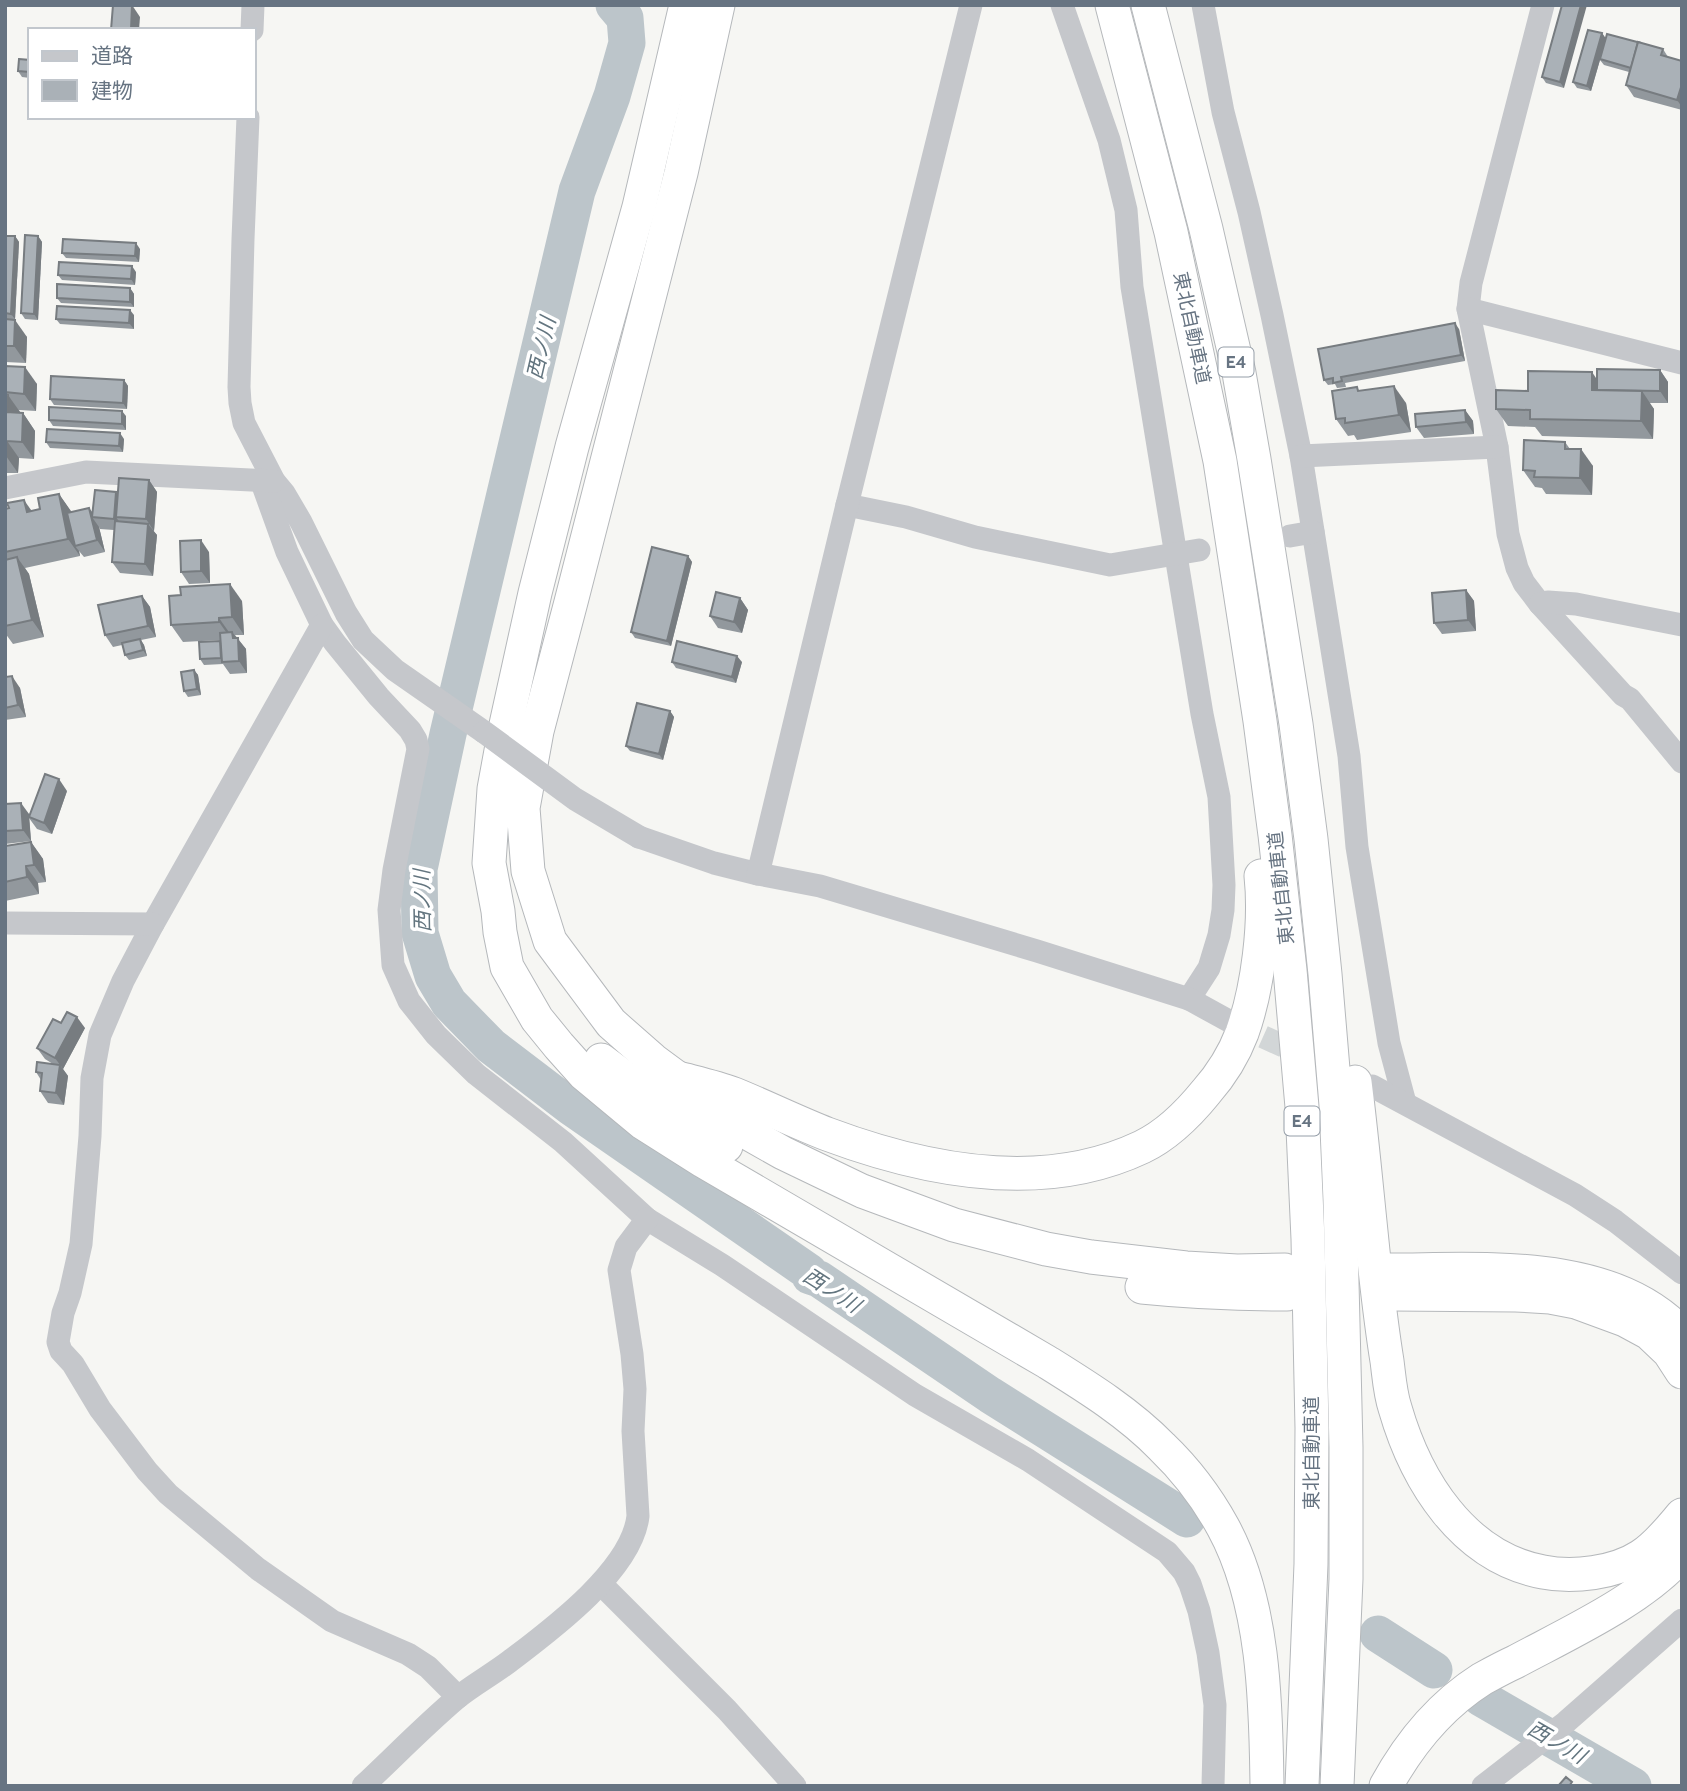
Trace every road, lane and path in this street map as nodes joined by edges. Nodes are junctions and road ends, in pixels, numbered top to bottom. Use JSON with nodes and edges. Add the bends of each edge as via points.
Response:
{"nodes":[{"id":1,"x":253,"y":5,"type":"edge"},
{"id":2,"x":686,"y":5,"type":"edge"},
{"id":3,"x":718,"y":5,"type":"edge"},
{"id":4,"x":971,"y":5,"type":"edge"},
{"id":5,"x":1062,"y":5,"type":"edge"},
{"id":6,"x":1112,"y":5,"type":"edge"},
{"id":7,"x":1148,"y":5,"type":"edge"},
{"id":8,"x":1203,"y":5,"type":"edge"},
{"id":9,"x":1543,"y":5,"type":"edge"},
{"id":10,"x":252,"y":28,"type":"edge"},
{"id":11,"x":248,"y":119,"type":"edge"},
{"id":12,"x":1468,"y":309,"type":"junction"},
{"id":13,"x":1682,"y":363,"type":"edge"},
{"id":14,"x":1497,"y":447,"type":"junction"},
{"id":15,"x":1301,"y":456,"type":"junction"},
{"id":16,"x":1220,"y":461,"type":"junction"},
{"id":17,"x":267,"y":480,"type":"junction"},
{"id":18,"x":5,"y":488,"type":"edge"},
{"id":19,"x":847,"y":505,"type":"junction"},
{"id":20,"x":1313,"y":532,"type":"junction"},
{"id":21,"x":1290,"y":536,"type":"dead end"},
{"id":22,"x":1199,"y":550,"type":"dead end"},
{"id":23,"x":1175,"y":555,"type":"junction"},
{"id":24,"x":1540,"y":604,"type":"junction"},
{"id":25,"x":322,"y":625,"type":"junction"},
{"id":26,"x":1682,"y":625,"type":"edge"},
{"id":27,"x":1296,"y":724,"type":"junction"},
{"id":28,"x":1682,"y":762,"type":"edge"},
{"id":29,"x":758,"y":874,"type":"junction"},
{"id":30,"x":5,"y":923,"type":"edge"},
{"id":31,"x":153,"y":924,"type":"junction"},
{"id":32,"x":500,"y":932,"type":"junction"},
{"id":33,"x":1189,"y":999,"type":"junction"},
{"id":34,"x":1229,"y":1021,"type":"tunnel mouth"},
{"id":35,"x":676,"y":1077,"type":"junction"},
{"id":36,"x":1372,"y":1086,"type":"dead end"},
{"id":37,"x":1405,"y":1103,"type":"junction"},
{"id":38,"x":647,"y":1219,"type":"junction"},
{"id":39,"x":1682,"y":1273,"type":"edge"},
{"id":40,"x":1682,"y":1334,"type":"edge"},
{"id":41,"x":1682,"y":1372,"type":"edge"},
{"id":42,"x":1682,"y":1515,"type":"edge"},
{"id":43,"x":1682,"y":1554,"type":"edge"},
{"id":44,"x":601,"y":1584,"type":"junction"},
{"id":45,"x":1682,"y":1620,"type":"edge"},
{"id":46,"x":458,"y":1697,"type":"junction"},
{"id":47,"x":363,"y":1786,"type":"edge"},
{"id":48,"x":795,"y":1786,"type":"edge"},
{"id":49,"x":1213,"y":1786,"type":"edge"},
{"id":50,"x":1267,"y":1786,"type":"edge"},
{"id":51,"x":1302,"y":1786,"type":"edge"},
{"id":52,"x":1337,"y":1786,"type":"edge"},
{"id":53,"x":1386,"y":1786,"type":"edge"},
{"id":54,"x":1483,"y":1786,"type":"edge"}],
"edges":[{"from":1,"to":10,"type":"street"},
{"from":2,"to":32,"type":"highway","via":[[639,207],[535,593],[505,729],[494,789],[489,863]]},
{"from":3,"to":35,"type":"highway","via":[[681,173],[537,731],[523,808],[527,872],[550,941],[611,1023]]},
{"from":4,"to":19,"type":"street"},
{"from":5,"to":23,"type":"street","via":[[1109,140],[1126,210],[1132,286]]},
{"from":6,"to":16,"type":"highway","name":"東北自動車道","number":"E4","via":[[1171,232]]},
{"from":7,"to":27,"type":"highway","name":"東北自動車道","number":"E4","via":[[1238,373]]},
{"from":8,"to":15,"type":"street"},
{"from":9,"to":12,"type":"street","via":[[1471,282]]},
{"from":11,"to":17,"type":"street","via":[[240,402]]},
{"from":12,"to":13,"type":"street"},
{"from":12,"to":14,"type":"street"},
{"from":14,"to":15,"type":"street"},
{"from":14,"to":24,"type":"street","via":[[1511,549],[1524,583]]},
{"from":15,"to":20,"type":"street"},
{"from":16,"to":35,"type":"highway","via":[[1262,883],[1261,938],[1241,1034],[1224,1068],[1194,1107],[1171,1129],[1117,1157],[1055,1172],[988,1173],[873,1149],[732,1093]]},
{"from":16,"to":51,"type":"highway","name":"東北自動車道","number":"E4","via":[[1274,823],[1302,1107],[1312,1429]]},
{"from":17,"to":18,"type":"street","via":[[86,472]]},
{"from":17,"to":25,"type":"street","via":[[287,552]]},
{"from":17,"to":29,"type":"street","bridge":true,"via":[[284,493],[363,640],[396,670],[575,799],[639,837]]},
{"from":19,"to":23,"type":"street","via":[[1110,565]]},
{"from":19,"to":29,"type":"street"},
{"from":20,"to":21,"type":"street"},
{"from":20,"to":37,"type":"street","via":[[1349,756],[1357,847],[1389,1043]]},
{"from":22,"to":23,"type":"street"},
{"from":23,"to":33,"type":"street","via":[[1219,797],[1224,885],[1219,935],[1209,968]]},
{"from":24,"to":26,"type":"street","via":[[1576,604]]},
{"from":24,"to":28,"type":"street"},
{"from":25,"to":31,"type":"street"},
{"from":25,"to":38,"type":"street","via":[[416,740],[389,910],[393,965],[409,1001],[476,1074],[563,1142]]},
{"from":27,"to":42,"type":"highway","via":[[1321,838],[1342,974],[1388,1374],[1394,1407],[1421,1473],[1437,1501],[1485,1548],[1508,1562],[1559,1575],[1586,1574],[1640,1556]]},
{"from":27,"to":52,"type":"highway","name":"東北自動車道","number":"E4","via":[[1325,974],[1340,1200],[1346,1579]]},
{"from":29,"to":33,"type":"street","via":[[820,886]]},
{"from":30,"to":31,"type":"street"},
{"from":31,"to":46,"type":"street","via":[[111,1006],[95,1056],[83,1224],[63,1313],[61,1351],[100,1409],[168,1494],[258,1569],[331,1621],[408,1654]]},
{"from":32,"to":35,"type":"highway","via":[[547,1002],[597,1057],[718,1142],[815,1194],[964,1251],[1048,1271],[1187,1292],[1231,1294],[1286,1282],[1237,1271],[1046,1249],[954,1225],[862,1191],[783,1153],[704,1106]]},
{"from":32,"to":50,"type":"highway","via":[[507,967],[537,1018],[584,1074],[643,1123],[1047,1362],[1093,1391],[1162,1446],[1224,1528],[1245,1581],[1265,1691]]},
{"from":33,"to":34,"type":"street"},
{"from":36,"to":37,"type":"street"},
{"from":37,"to":39,"type":"street","via":[[1575,1195]]},
{"from":38,"to":44,"type":"street","via":[[626,1247],[619,1270],[635,1390],[637,1525],[630,1544]]},
{"from":38,"to":49,"type":"street","via":[[915,1395],[1028,1460],[1167,1552],[1189,1584],[1208,1653],[1215,1705]]},
{"from":40,"to":41,"type":"highway","via":[[1644,1304],[1585,1280],[1509,1271],[1391,1282],[1576,1302],[1648,1334],[1669,1352]]},
{"from":43,"to":53,"type":"highway","via":[[1612,1609],[1482,1679],[1417,1737]]},
{"from":44,"to":46,"type":"street","via":[[511,1660]]},
{"from":44,"to":48,"type":"street","via":[[727,1710]]},
{"from":45,"to":54,"type":"street","via":[[1566,1722]]},
{"from":46,"to":47,"type":"street"}]}
